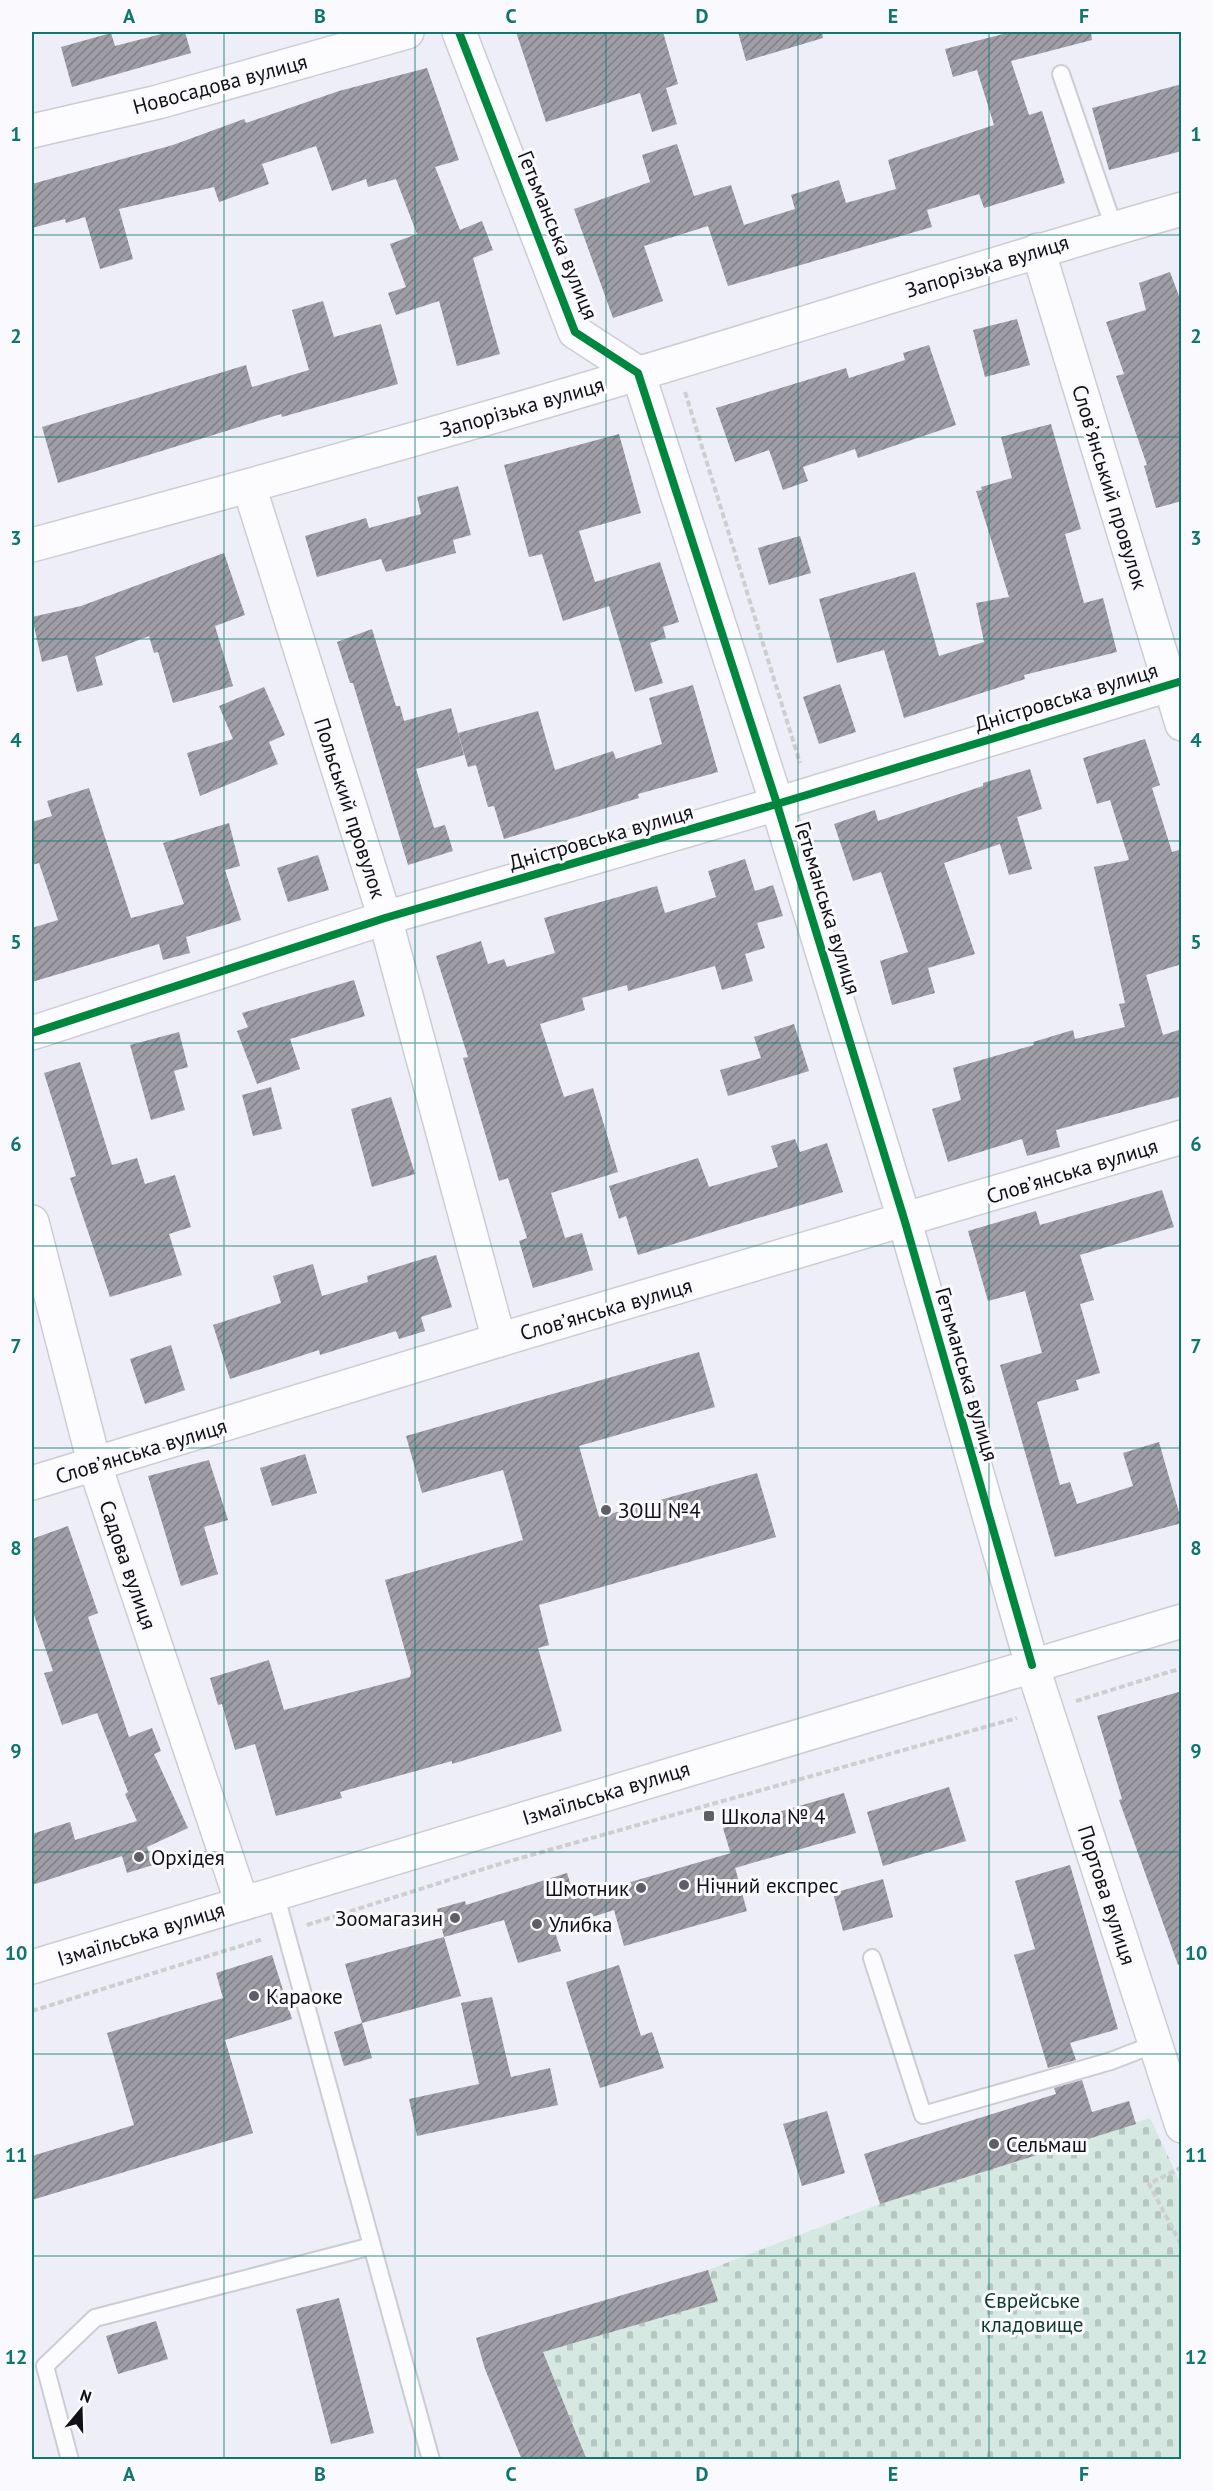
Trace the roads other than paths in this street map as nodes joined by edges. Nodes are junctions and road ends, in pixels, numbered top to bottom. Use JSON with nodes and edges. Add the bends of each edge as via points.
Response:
{"nodes":[{"id":1,"x":407,"y":32,"type":"edge"},
{"id":2,"x":459,"y":32,"type":"edge"},
{"id":3,"x":1062,"y":74,"type":"dead end"},
{"id":4,"x":32,"y":131,"type":"edge"},
{"id":5,"x":1182,"y":209,"type":"edge"},
{"id":6,"x":1114,"y":228,"type":"junction"},
{"id":7,"x":1038,"y":250,"type":"junction"},
{"id":8,"x":638,"y":373,"type":"junction"},
{"id":9,"x":249,"y":486,"type":"junction"},
{"id":10,"x":32,"y":544,"type":"edge"},
{"id":11,"x":1176,"y":683,"type":"edge"},
{"id":12,"x":1182,"y":724,"type":"edge"},
{"id":13,"x":777,"y":804,"type":"junction"},
{"id":14,"x":385,"y":918,"type":"junction"},
{"id":15,"x":32,"y":1033,"type":"edge"},
{"id":16,"x":1182,"y":1137,"type":"edge"},
{"id":17,"x":32,"y":1222,"type":"edge"},
{"id":18,"x":905,"y":1222,"type":"junction"},
{"id":19,"x":499,"y":1340,"type":"junction"},
{"id":20,"x":95,"y":1466,"type":"junction"},
{"id":21,"x":32,"y":1483,"type":"edge"},
{"id":22,"x":1182,"y":1621,"type":"edge"},
{"id":23,"x":1032,"y":1665,"type":"junction"},
{"id":24,"x":275,"y":1893,"type":"junction"},
{"id":25,"x":242,"y":1903,"type":"junction"},
{"id":26,"x":872,"y":1958,"type":"dead end"},
{"id":27,"x":32,"y":1967,"type":"edge"},
{"id":28,"x":1155,"y":2044,"type":"junction"},
{"id":29,"x":1182,"y":2126,"type":"edge"},
{"id":30,"x":372,"y":2247,"type":"junction"},
{"id":31,"x":70,"y":2460,"type":"edge"},
{"id":32,"x":431,"y":2460,"type":"edge"}],
"edges":[{"from":1,"to":4,"type":"street","name":"Новосадова вулиця","via":[[158,102]]},
{"from":2,"to":8,"type":"street","name":"Гетьманська вулиця","via":[[575,332]]},
{"from":3,"to":6,"type":"lane"},
{"from":5,"to":6,"type":"street","name":"Запорізька вулиця"},
{"from":6,"to":7,"type":"street","name":"Запорізька вулиця"},
{"from":7,"to":8,"type":"street","name":"Запорізька вулиця"},
{"from":7,"to":11,"type":"street","name":"Словʼянський провулок"},
{"from":8,"to":9,"type":"street","name":"Запорізька вулиця"},
{"from":8,"to":13,"type":"street","name":"Гетьманська вулиця"},
{"from":9,"to":10,"type":"street","name":"Запорізька вулиця"},
{"from":9,"to":14,"type":"street","name":"Польський провулок"},
{"from":11,"to":12,"type":"street","name":"Словʼянський провулок"},
{"from":11,"to":13,"type":"street","name":"Дністровська вулиця"},
{"from":13,"to":14,"type":"street","name":"Дністровська вулиця"},
{"from":13,"to":18,"type":"street","name":"Гетьманська вулиця"},
{"from":14,"to":15,"type":"street","name":"Дністровська вулиця"},
{"from":14,"to":19,"type":"street","name":"Польський провулок"},
{"from":16,"to":18,"type":"street","name":"Словʼянська вулиця"},
{"from":17,"to":20,"type":"street","name":"Садова вулиця"},
{"from":18,"to":19,"type":"street","name":"Словʼянська вулиця"},
{"from":18,"to":23,"type":"street","name":"Гетьманська вулиця"},
{"from":19,"to":20,"type":"street","name":"Словʼянська вулиця"},
{"from":20,"to":21,"type":"street","name":"Словʼянська вулиця"},
{"from":20,"to":25,"type":"street","name":"Садова вулиця"},
{"from":22,"to":23,"type":"street","name":"Ізмаїльська вулиця"},
{"from":23,"to":24,"type":"street","name":"Ізмаїльська вулиця"},
{"from":23,"to":28,"type":"street","name":"Портова вулиця"},
{"from":24,"to":25,"type":"street","name":"Ізмаїльська вулиця"},
{"from":24,"to":30,"type":"lane"},
{"from":25,"to":27,"type":"street","name":"Ізмаїльська вулиця"},
{"from":26,"to":28,"type":"lane","via":[[923,2115],[1111,2061]]},
{"from":28,"to":29,"type":"street","name":"Портова вулиця"},
{"from":30,"to":31,"type":"lane","via":[[95,2318],[45,2366]]},
{"from":30,"to":32,"type":"lane"}]}
